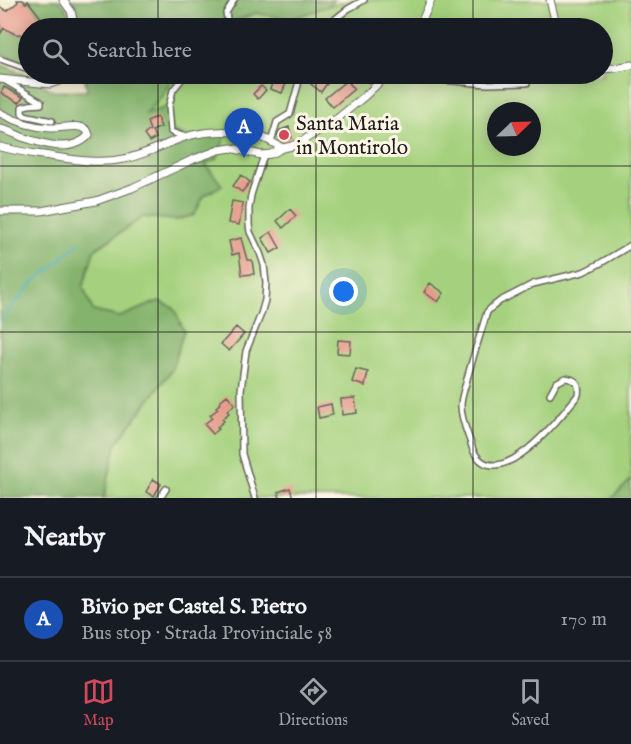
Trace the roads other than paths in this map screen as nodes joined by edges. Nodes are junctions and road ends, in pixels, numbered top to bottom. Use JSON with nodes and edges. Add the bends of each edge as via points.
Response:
{"nodes":[{"id":1,"x":63,"y":0,"type":"edge"},
{"id":2,"x":234,"y":0,"type":"edge"},
{"id":3,"x":364,"y":0,"type":"edge"},
{"id":4,"x":431,"y":0,"type":"edge"},
{"id":5,"x":550,"y":0,"type":"edge"},
{"id":6,"x":73,"y":18,"type":"edge"},
{"id":7,"x":227,"y":18,"type":"edge"},
{"id":8,"x":337,"y":18,"type":"edge"},
{"id":9,"x":423,"y":18,"type":"edge"},
{"id":10,"x":554,"y":18,"type":"edge"},
{"id":11,"x":0,"y":58,"type":"edge"},
{"id":12,"x":18,"y":65,"type":"edge"},
{"id":13,"x":631,"y":65,"type":"edge"},
{"id":14,"x":613,"y":68,"type":"edge"},
{"id":15,"x":2,"y":79,"type":"edge"},
{"id":16,"x":18,"y":81,"type":"edge"},
{"id":17,"x":178,"y":84,"type":"edge"},
{"id":18,"x":298,"y":84,"type":"edge"},
{"id":19,"x":377,"y":84,"type":"edge"},
{"id":20,"x":0,"y":114,"type":"edge"},
{"id":21,"x":52,"y":121,"type":"dead end"},
{"id":22,"x":0,"y":129,"type":"edge"},
{"id":23,"x":186,"y":137,"type":"junction"},
{"id":24,"x":271,"y":142,"type":"junction"},
{"id":25,"x":0,"y":147,"type":"edge"},
{"id":26,"x":283,"y":148,"type":"junction"},
{"id":27,"x":264,"y":155,"type":"junction"},
{"id":28,"x":0,"y":212,"type":"edge"},
{"id":29,"x":631,"y":245,"type":"edge"},
{"id":30,"x":550,"y":394,"type":"dead end"},
{"id":31,"x":528,"y":458,"type":"dead end"},
{"id":32,"x":488,"y":471,"type":"dead end"},
{"id":33,"x":166,"y":489,"type":"dead end"},
{"id":34,"x":160,"y":498,"type":"edge"},
{"id":35,"x":255,"y":498,"type":"edge"}],
"edges":[{"from":1,"to":6,"type":"street"},
{"from":2,"to":7,"type":"street"},
{"from":3,"to":8,"type":"street"},
{"from":4,"to":9,"type":"street"},
{"from":5,"to":10,"type":"street"},
{"from":11,"to":12,"type":"street"},
{"from":13,"to":14,"type":"street"},
{"from":15,"to":16,"type":"street"},
{"from":15,"to":21,"type":"street","via":[[41,102],[22,107],[24,115]]},
{"from":17,"to":23,"type":"street","via":[[169,106],[171,132]]},
{"from":18,"to":24,"type":"street","via":[[290,114],[277,122]]},
{"from":19,"to":26,"type":"street","via":[[338,118],[301,142]]},
{"from":20,"to":22,"type":"street","via":[[39,127],[81,127],[89,133],[80,142],[63,146]]},
{"from":23,"to":24,"type":"street","via":[[227,132],[255,135]]},
{"from":23,"to":25,"type":"street","via":[[140,155],[97,161]]},
{"from":24,"to":26,"type":"street"},
{"from":26,"to":27,"type":"street"},
{"from":27,"to":28,"type":"street","via":[[219,150],[96,201],[41,211]]},
{"from":27,"to":35,"type":"street","via":[[251,195],[249,224],[264,265],[265,300],[246,351],[241,390],[242,454]]},
{"from":29,"to":32,"type":"street","via":[[583,272],[533,284],[490,308],[461,406],[476,458]]},
{"from":30,"to":31,"type":"street","via":[[556,383],[565,378],[573,379],[579,388],[578,395]]},
{"from":33,"to":34,"type":"street"}]}
